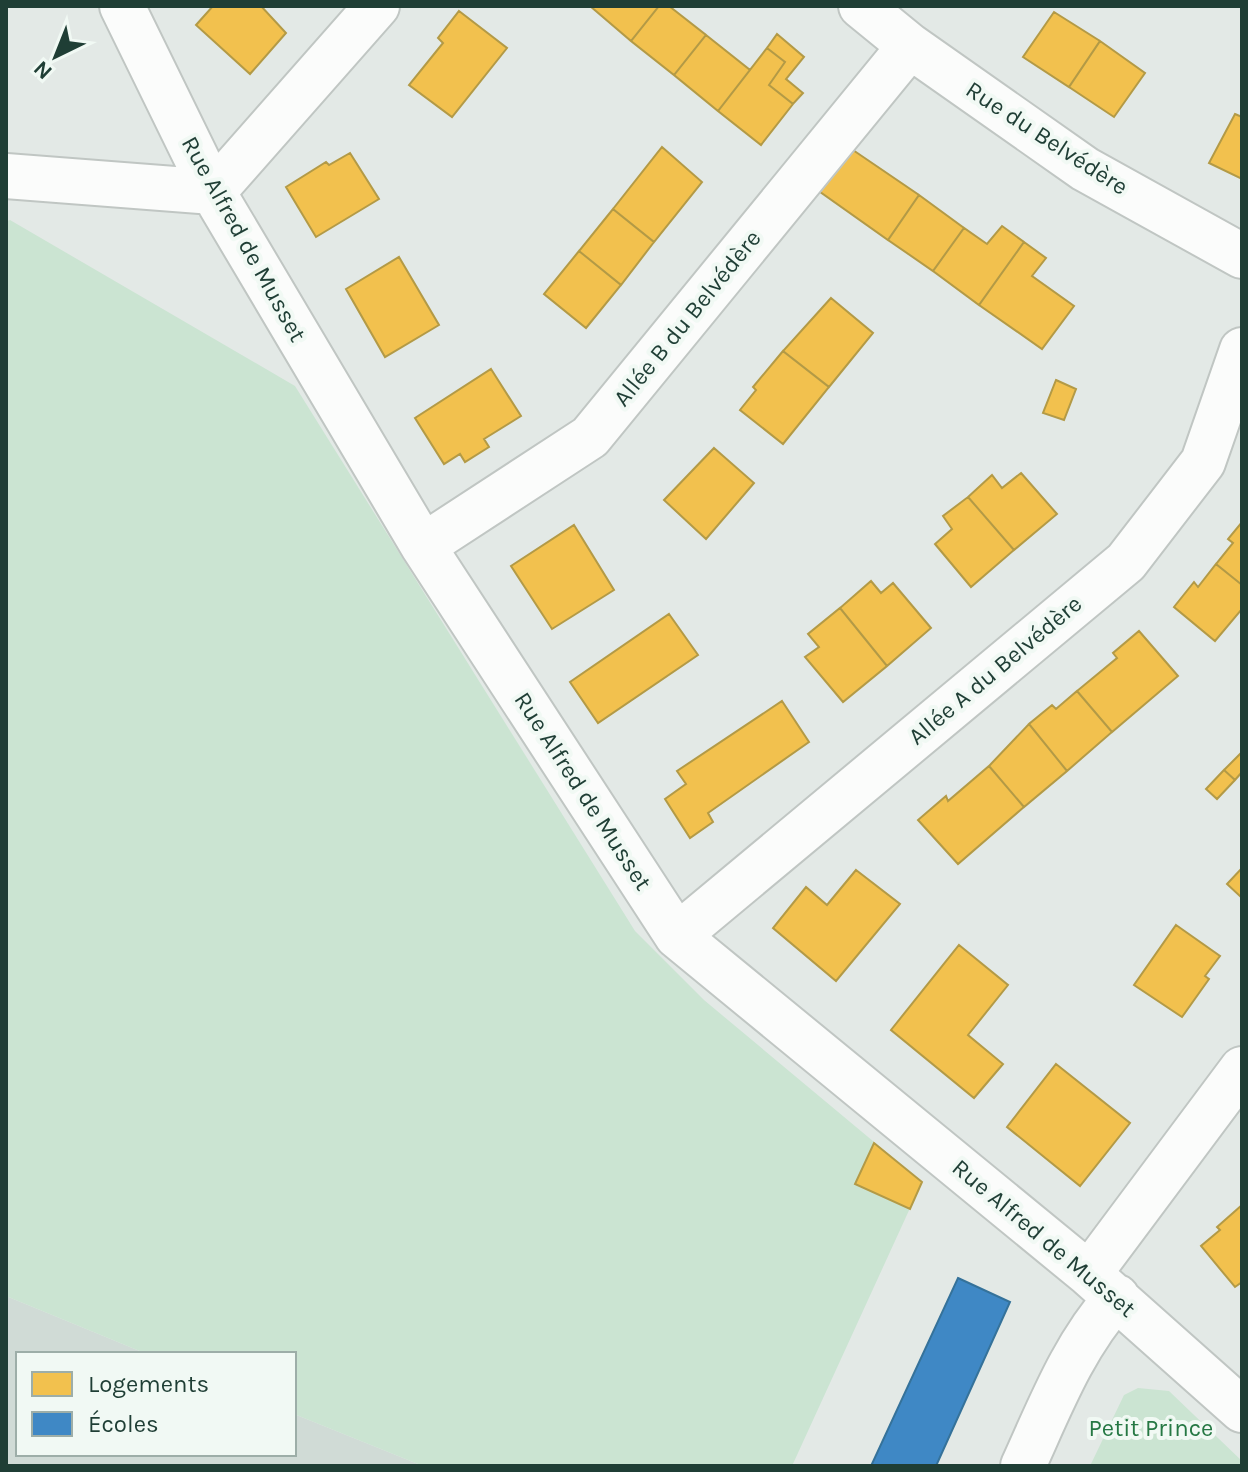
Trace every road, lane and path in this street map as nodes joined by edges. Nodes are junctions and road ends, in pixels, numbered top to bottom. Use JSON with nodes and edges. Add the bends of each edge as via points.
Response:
{"nodes":[{"id":1,"x":122,"y":6,"type":"edge"},
{"id":2,"x":377,"y":6,"type":"edge"},
{"id":3,"x":861,"y":6,"type":"edge"},
{"id":4,"x":910,"y":46,"type":"junction"},
{"id":5,"x":6,"y":176,"type":"edge"},
{"id":6,"x":213,"y":192,"type":"junction"},
{"id":7,"x":1242,"y":256,"type":"edge"},
{"id":8,"x":1242,"y":350,"type":"edge"},
{"id":9,"x":423,"y":546,"type":"junction"},
{"id":10,"x":677,"y":936,"type":"junction"},
{"id":11,"x":1242,"y":1069,"type":"edge"},
{"id":12,"x":1103,"y":1285,"type":"junction"},
{"id":13,"x":1242,"y":1410,"type":"edge"},
{"id":14,"x":1023,"y":1466,"type":"edge"}],
"edges":[{"from":1,"to":6,"type":"street","name":"Rue Alfred de Musset"},
{"from":2,"to":6,"type":"street"},
{"from":3,"to":4,"type":"street","name":"Rue du Belvédère"},
{"from":4,"to":7,"type":"street","name":"Rue du Belvédère","via":[[1085,169]]},
{"from":4,"to":9,"type":"street","name":"Allée B du Belvédère","via":[[590,437]]},
{"from":5,"to":6,"type":"street"},
{"from":6,"to":9,"type":"street","name":"Rue Alfred de Musset"},
{"from":8,"to":10,"type":"street","name":"Allée A du Belvédère","via":[[1203,462],[1126,562]]},
{"from":9,"to":10,"type":"street","name":"Rue Alfred de Musset"},
{"from":10,"to":12,"type":"street","name":"Rue Alfred de Musset"},
{"from":11,"to":12,"type":"street"},
{"from":12,"to":13,"type":"street","name":"Rue Alfred de Musset"},
{"from":12,"to":14,"type":"street","via":[[1093,1323]]}]}
